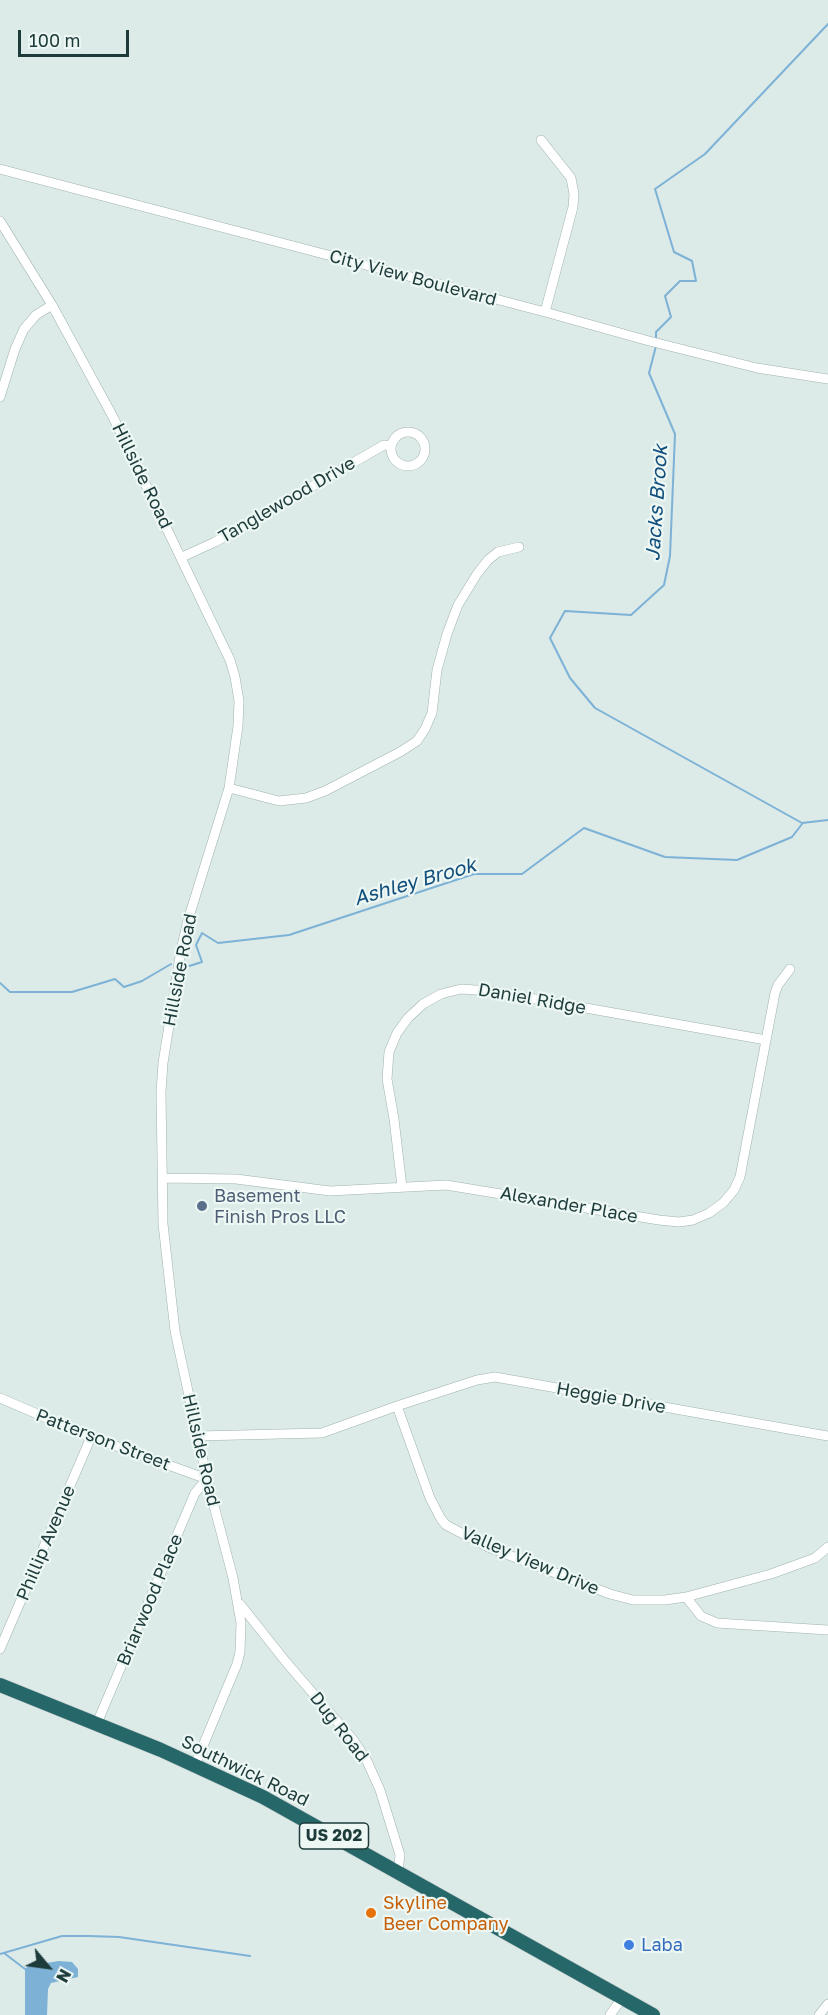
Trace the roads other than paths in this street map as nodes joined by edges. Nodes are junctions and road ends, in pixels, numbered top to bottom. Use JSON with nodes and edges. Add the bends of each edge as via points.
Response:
{"nodes":[{"id":1,"x":541,"y":140,"type":"dead end"},
{"id":2,"x":0,"y":169,"type":"edge"},
{"id":3,"x":0,"y":221,"type":"edge"},
{"id":4,"x":52,"y":305,"type":"junction"},
{"id":5,"x":545,"y":312,"type":"junction"},
{"id":6,"x":828,"y":379,"type":"edge"},
{"id":7,"x":0,"y":397,"type":"edge"},
{"id":8,"x":392,"y":446,"type":"dead end"},
{"id":9,"x":519,"y":548,"type":"dead end"},
{"id":10,"x":182,"y":557,"type":"junction"},
{"id":11,"x":229,"y":788,"type":"junction"},
{"id":12,"x":790,"y":969,"type":"dead end"},
{"id":13,"x":766,"y":1040,"type":"junction"},
{"id":14,"x":164,"y":1178,"type":"junction"},
{"id":15,"x":402,"y":1187,"type":"junction"},
{"id":16,"x":0,"y":1398,"type":"edge"},
{"id":17,"x":398,"y":1406,"type":"junction"},
{"id":18,"x":198,"y":1436,"type":"junction"},
{"id":19,"x":828,"y":1436,"type":"edge"},
{"id":20,"x":92,"y":1437,"type":"junction"},
{"id":21,"x":207,"y":1479,"type":"junction"},
{"id":22,"x":828,"y":1547,"type":"edge"},
{"id":23,"x":686,"y":1597,"type":"junction"},
{"id":24,"x":238,"y":1602,"type":"junction"},
{"id":25,"x":828,"y":1630,"type":"edge"},
{"id":26,"x":0,"y":1649,"type":"edge"},
{"id":27,"x":0,"y":1685,"type":"edge"},
{"id":28,"x":98,"y":1723,"type":"junction"},
{"id":29,"x":195,"y":1765,"type":"junction"},
{"id":30,"x":398,"y":1871,"type":"junction"},
{"id":31,"x":623,"y":1997,"type":"junction"},
{"id":32,"x":828,"y":2004,"type":"edge"},
{"id":33,"x":610,"y":2015,"type":"edge"},
{"id":34,"x":653,"y":2015,"type":"edge"},
{"id":35,"x":819,"y":2015,"type":"edge"}],
"edges":[{"from":1,"to":5,"type":"street","via":[[571,178],[574,194]]},
{"from":2,"to":5,"type":"street","name":"City View Boulevard"},
{"from":3,"to":4,"type":"street","name":"Hillside Road"},
{"from":4,"to":7,"type":"street","via":[[24,329]]},
{"from":4,"to":10,"type":"street","name":"Hillside Road"},
{"from":5,"to":6,"type":"street","name":"City View Boulevard","via":[[757,368]]},
{"from":8,"to":10,"type":"street","name":"Tanglewood Drive","via":[[384,445]]},
{"from":9,"to":11,"type":"street","via":[[498,552],[488,560],[458,605],[437,670],[432,712],[417,741],[306,798],[279,801]]},
{"from":10,"to":11,"type":"street","name":"Hillside Road","via":[[235,677],[238,726]]},
{"from":11,"to":14,"type":"street","name":"Hillside Road","via":[[181,950],[163,1063]]},
{"from":12,"to":13,"type":"street","name":"Alexander Place","via":[[776,989]]},
{"from":13,"to":15,"type":"street","name":"Alexander Place","via":[[740,1177],[728,1197],[706,1215],[672,1222],[466,1187]]},
{"from":13,"to":15,"type":"street","name":"Daniel Ridge","via":[[490,991],[461,989],[441,994],[408,1018],[389,1052],[387,1079]]},
{"from":14,"to":15,"type":"street","name":"Alexander Place","via":[[236,1179],[330,1191]]},
{"from":14,"to":18,"type":"street","name":"Hillside Road","via":[[163,1224],[169,1280],[180,1359]]},
{"from":16,"to":20,"type":"street","name":"Patterson Street"},
{"from":17,"to":18,"type":"street","via":[[322,1433]]},
{"from":17,"to":19,"type":"street","name":"Heggie Drive","via":[[495,1377]]},
{"from":17,"to":23,"type":"street","name":"Valley View Drive","via":[[430,1498],[446,1525],[488,1546],[610,1594],[633,1600]]},
{"from":18,"to":21,"type":"street","name":"Hillside Road"},
{"from":20,"to":21,"type":"street","name":"Patterson Street"},
{"from":20,"to":26,"type":"street","name":"Phillip Avenue"},
{"from":21,"to":24,"type":"street","name":"Hillside Road"},
{"from":21,"to":28,"type":"street","name":"Briarwood Place","via":[[195,1493]]},
{"from":22,"to":23,"type":"street","name":"Valley View Drive","via":[[815,1558],[771,1574]]},
{"from":23,"to":25,"type":"street","via":[[701,1616],[717,1623]]},
{"from":24,"to":29,"type":"street","name":"Hillside Road","via":[[240,1652]]},
{"from":24,"to":30,"type":"street","name":"Dug Road","via":[[367,1761],[400,1855]]},
{"from":27,"to":28,"type":"highway","name":"Southwick Road","number":"US 202"},
{"from":28,"to":29,"type":"highway","name":"Southwick Road","number":"US 202"},
{"from":29,"to":30,"type":"highway","name":"Southwick Road","number":"US 202","via":[[263,1797]]},
{"from":30,"to":31,"type":"highway","name":"Southwick Road","number":"US 202"},
{"from":31,"to":33,"type":"street"},
{"from":31,"to":34,"type":"highway","name":"Southwick Road","number":"US 202"},
{"from":32,"to":35,"type":"street"}]}
